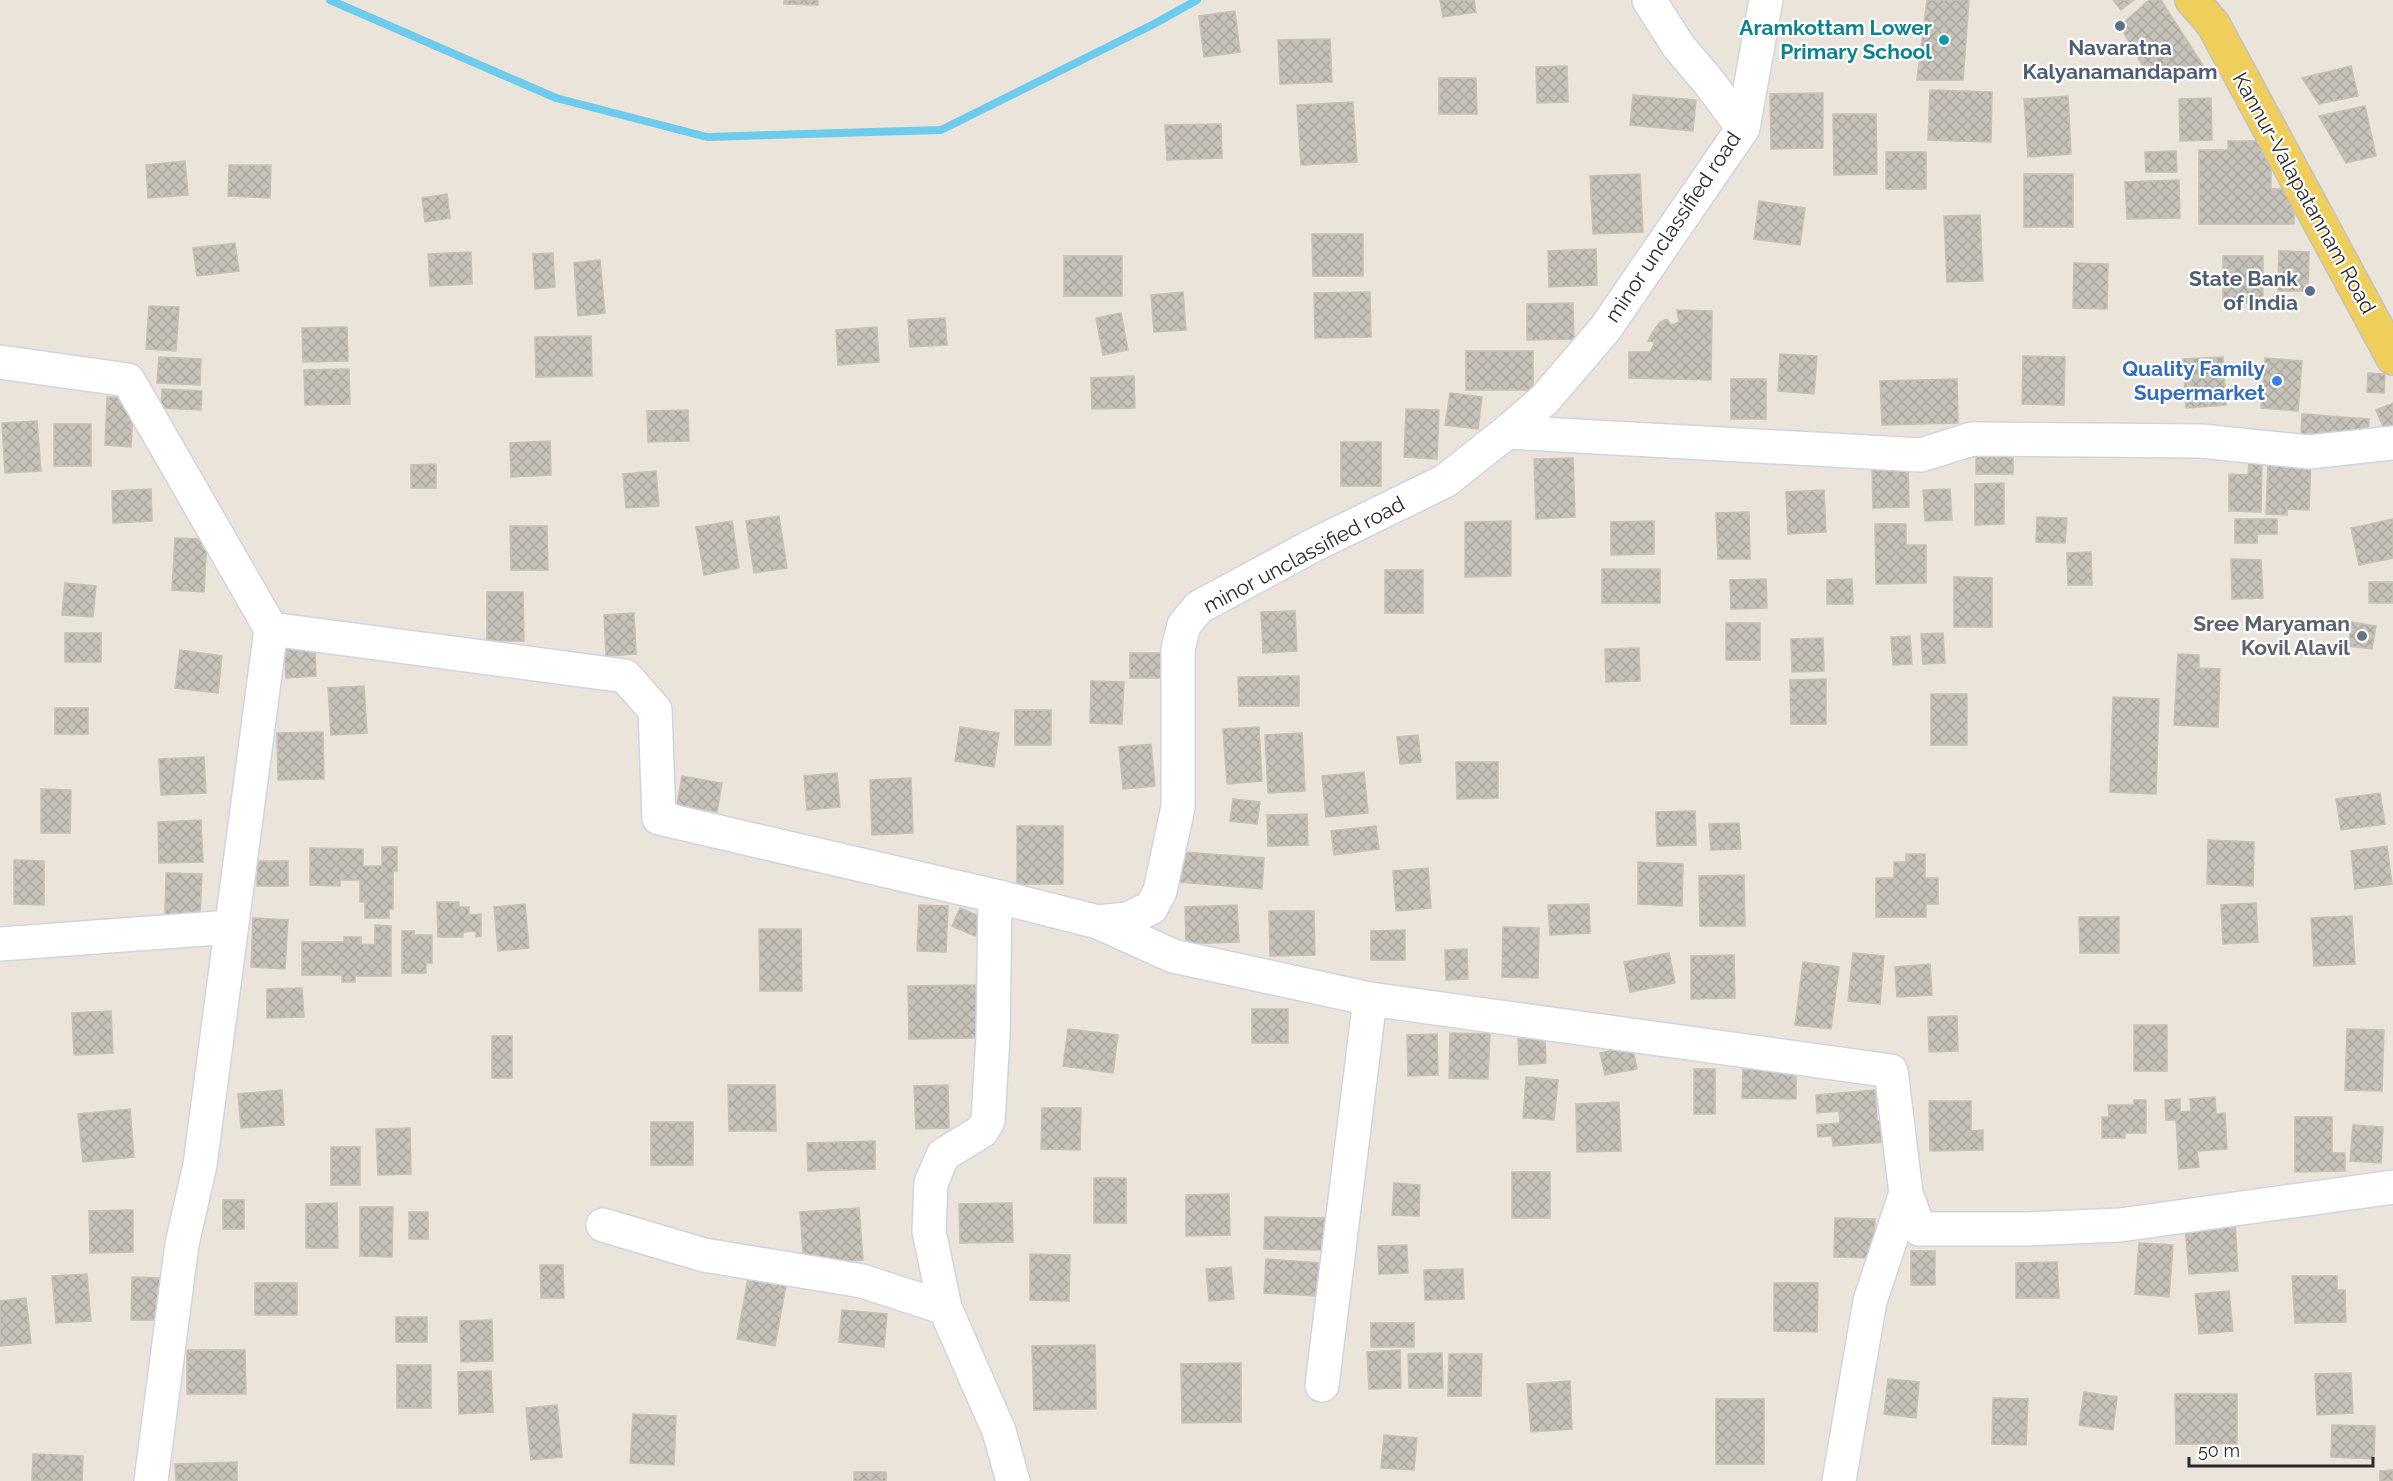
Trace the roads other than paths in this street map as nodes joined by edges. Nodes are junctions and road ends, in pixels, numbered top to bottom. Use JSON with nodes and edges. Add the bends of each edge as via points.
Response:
{"nodes":[{"id":1,"x":1649,"y":0,"type":"edge"},
{"id":2,"x":1766,"y":0,"type":"edge"},
{"id":3,"x":2192,"y":0,"type":"edge"},
{"id":4,"x":1743,"y":128,"type":"junction"},
{"id":5,"x":2393,"y":358,"type":"edge"},
{"id":6,"x":0,"y":362,"type":"edge"},
{"id":7,"x":1507,"y":432,"type":"junction"},
{"id":8,"x":2393,"y":443,"type":"edge"},
{"id":9,"x":271,"y":629,"type":"junction"},
{"id":10,"x":995,"y":896,"type":"junction"},
{"id":11,"x":1098,"y":922,"type":"junction"},
{"id":12,"x":231,"y":927,"type":"junction"},
{"id":13,"x":0,"y":944,"type":"edge"},
{"id":14,"x":1370,"y":999,"type":"junction"},
{"id":15,"x":2393,"y":1187,"type":"edge"},
{"id":16,"x":1906,"y":1193,"type":"junction"},
{"id":17,"x":603,"y":1225,"type":"dead end"},
{"id":18,"x":945,"y":1308,"type":"junction"},
{"id":19,"x":1322,"y":1385,"type":"dead end"},
{"id":20,"x":151,"y":1481,"type":"edge"},
{"id":21,"x":1013,"y":1481,"type":"edge"},
{"id":22,"x":1839,"y":1481,"type":"edge"}],
"edges":[{"from":1,"to":4,"type":"street","name":"minor unclassified road","via":[[1679,46]]},
{"from":2,"to":4,"type":"street"},
{"from":3,"to":5,"type":"main road","name":"Kannur-Valapatannam Road","via":[[2213,24]]},
{"from":4,"to":7,"type":"street","name":"minor unclassified road","via":[[1605,329],[1545,399]]},
{"from":6,"to":9,"type":"street","via":[[128,380]]},
{"from":7,"to":8,"type":"street","via":[[1921,455],[1972,439],[2200,441],[2309,452]]},
{"from":7,"to":11,"type":"street","name":"minor unclassified road","via":[[1445,481],[1199,607],[1184,625],[1178,649],[1178,807],[1160,891],[1151,908],[1127,919]]},
{"from":9,"to":10,"type":"street","name":"minor unclassified road","via":[[625,676],[655,711],[659,818]]},
{"from":9,"to":12,"type":"street"},
{"from":10,"to":11,"type":"street","name":"minor unclassified road"},
{"from":10,"to":18,"type":"street","via":[[988,1121],[982,1131],[943,1155],[931,1183],[929,1231]]},
{"from":11,"to":14,"type":"street","via":[[1173,956]]},
{"from":12,"to":13,"type":"street"},
{"from":12,"to":20,"type":"street","via":[[200,1165],[182,1244]]},
{"from":14,"to":16,"type":"street","via":[[1891,1071]]},
{"from":14,"to":19,"type":"street"},
{"from":15,"to":16,"type":"street","via":[[2120,1225],[2027,1230],[1919,1230]]},
{"from":16,"to":22,"type":"street","via":[[1870,1301]]},
{"from":17,"to":18,"type":"street","via":[[704,1255],[862,1281]]},
{"from":18,"to":21,"type":"street","via":[[999,1431]]}]}
